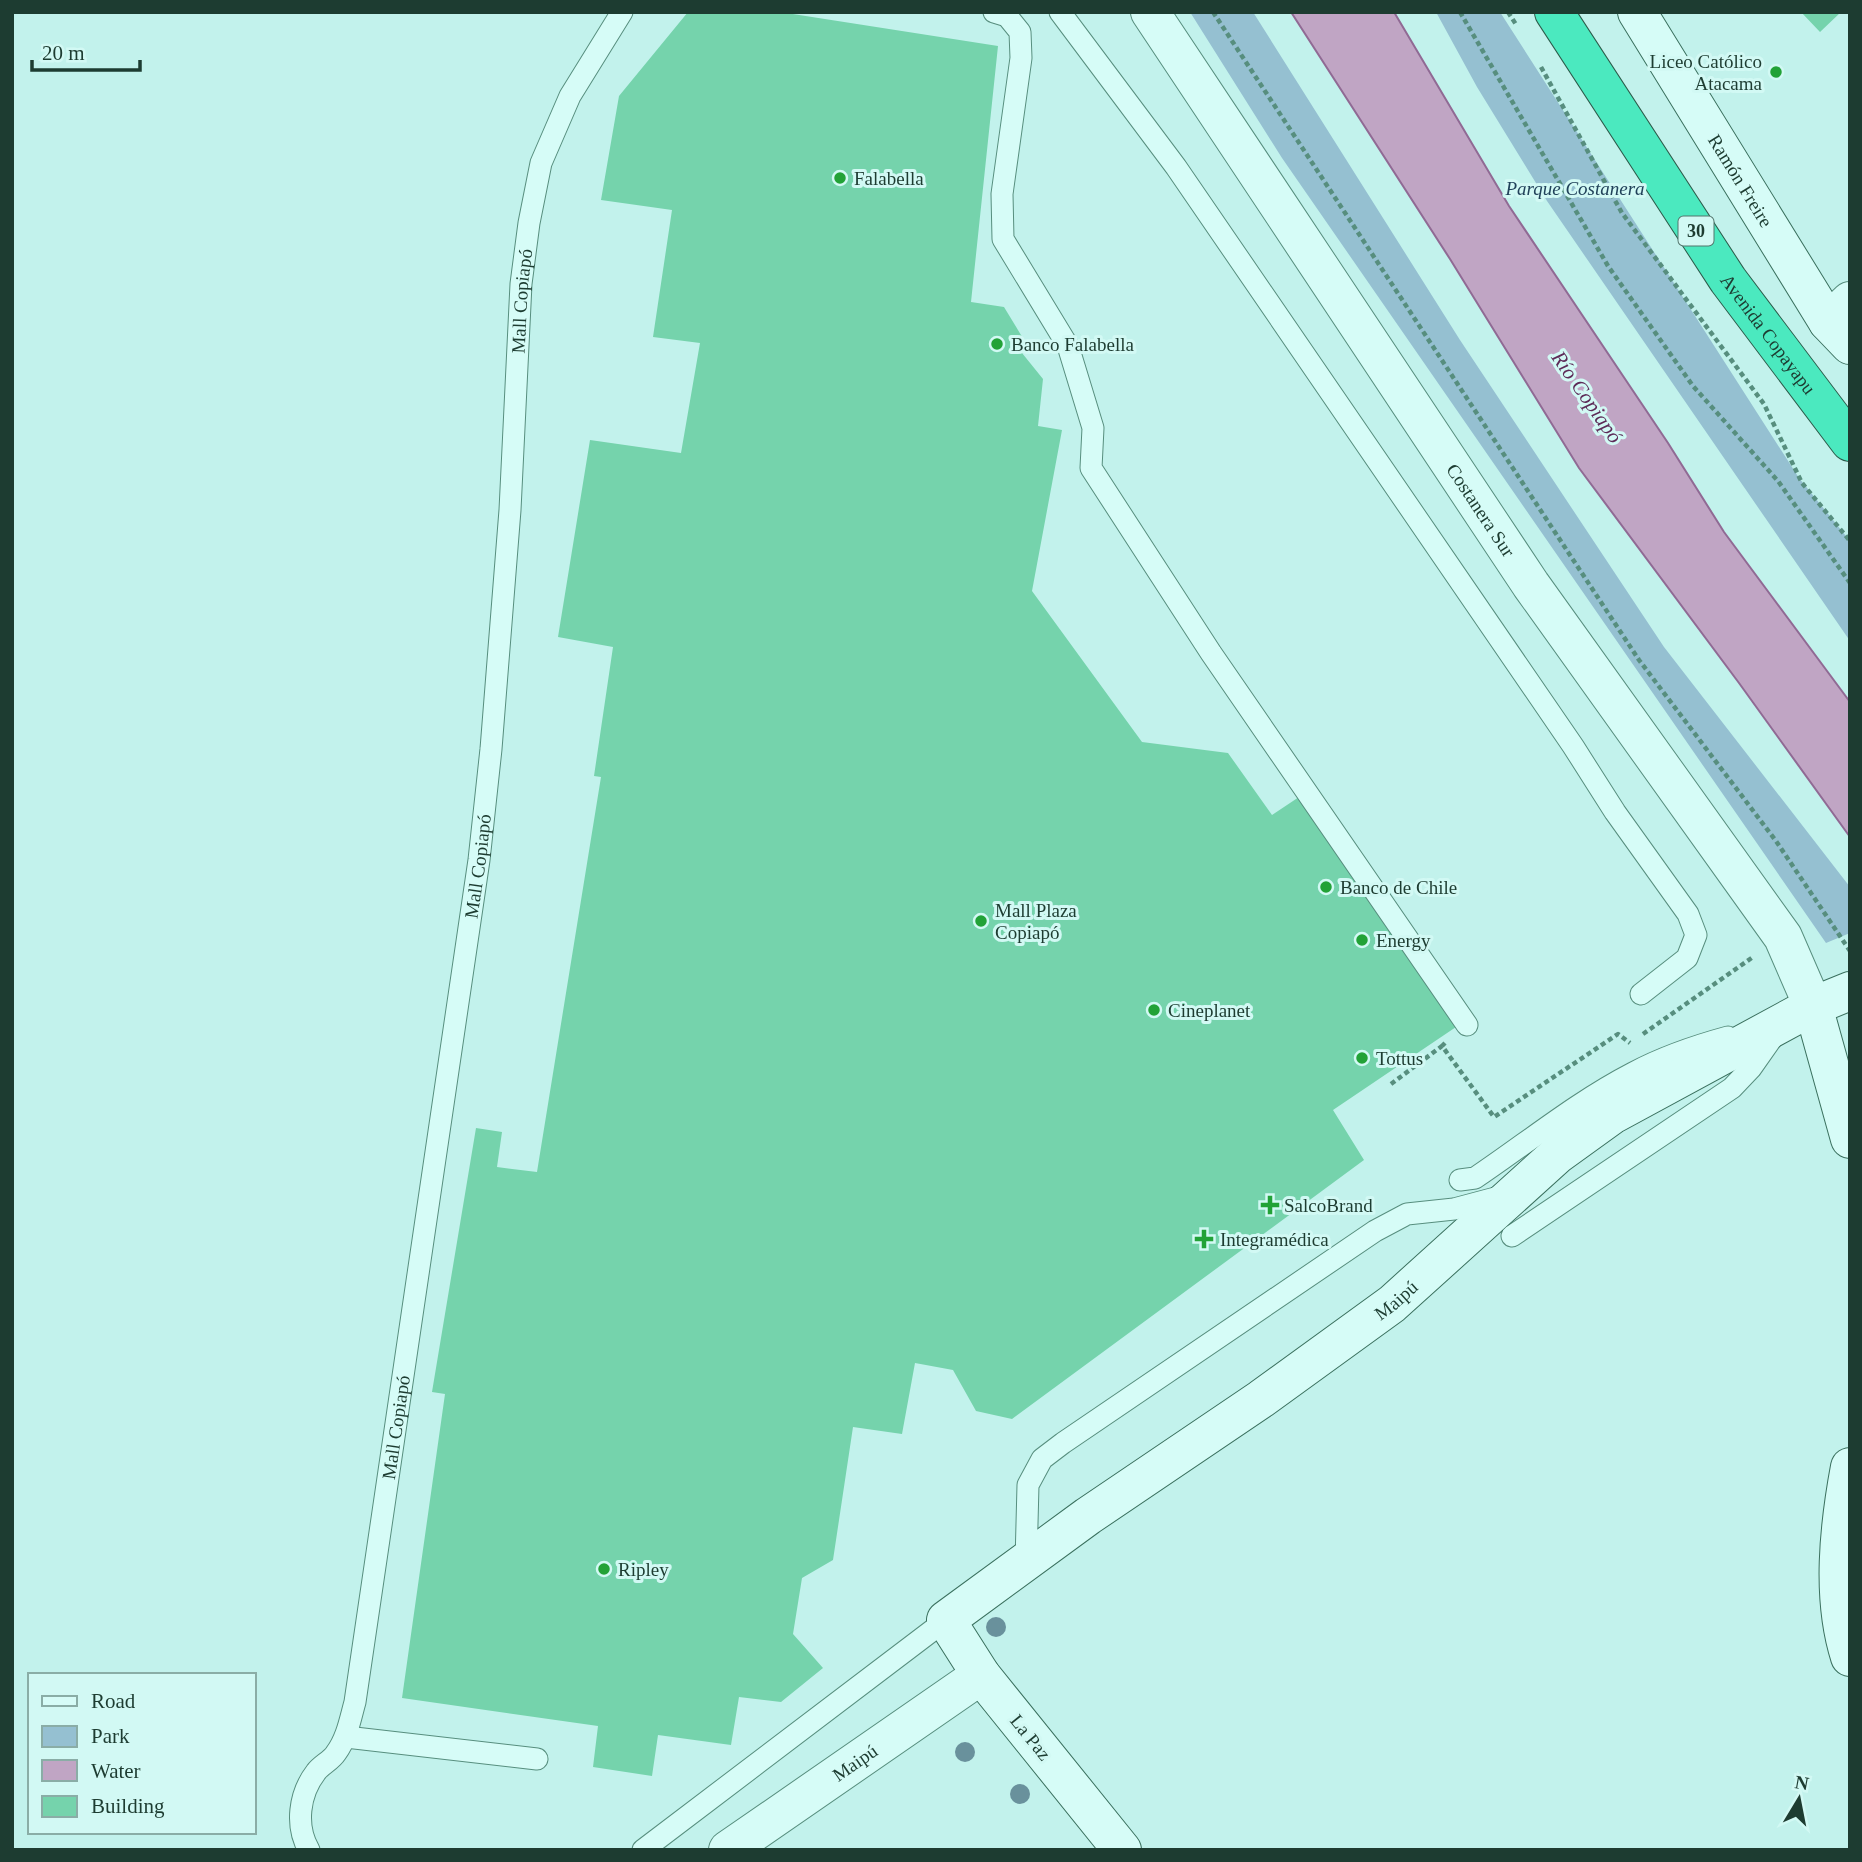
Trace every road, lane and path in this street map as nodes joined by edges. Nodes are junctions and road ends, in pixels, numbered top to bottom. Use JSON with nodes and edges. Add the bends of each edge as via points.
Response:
{"nodes":[{"id":1,"x":622,"y":12,"type":"edge"},
{"id":2,"x":994,"y":12,"type":"edge"},
{"id":3,"x":1060,"y":12,"type":"edge"},
{"id":4,"x":1150,"y":12,"type":"edge"},
{"id":5,"x":1213,"y":12,"type":"edge"},
{"id":6,"x":1460,"y":12,"type":"edge"},
{"id":7,"x":1508,"y":12,"type":"edge"},
{"id":8,"x":1554,"y":12,"type":"edge"},
{"id":9,"x":1637,"y":12,"type":"edge"},
{"id":10,"x":1520,"y":32,"type":"dead end"},
{"id":11,"x":1538,"y":61,"type":"dead end"},
{"id":12,"x":1843,"y":322,"type":"edge"},
{"id":13,"x":1850,"y":442,"type":"edge"},
{"id":14,"x":1850,"y":541,"type":"edge"},
{"id":15,"x":1850,"y":583,"type":"edge"},
{"id":16,"x":1783,"y":937,"type":"junction"},
{"id":17,"x":1850,"y":951,"type":"edge"},
{"id":18,"x":1850,"y":991,"type":"edge"},
{"id":19,"x":1641,"y":994,"type":"dead end"},
{"id":20,"x":1799,"y":1014,"type":"junction"},
{"id":21,"x":1467,"y":1025,"type":"joint"},
{"id":22,"x":1850,"y":1041,"type":"edge"},
{"id":23,"x":1442,"y":1046,"type":"junction"},
{"id":24,"x":1391,"y":1084,"type":"dead end"},
{"id":25,"x":1850,"y":1139,"type":"edge"},
{"id":26,"x":1460,"y":1180,"type":"dead end"},
{"id":27,"x":1514,"y":1192,"type":"junction"},
{"id":28,"x":1513,"y":1236,"type":"dead end"},
{"id":29,"x":1850,"y":1467,"type":"edge"},
{"id":30,"x":1026,"y":1562,"type":"junction"},
{"id":31,"x":946,"y":1620,"type":"junction"},
{"id":32,"x":1850,"y":1657,"type":"edge"},
{"id":33,"x":981,"y":1675,"type":"junction"},
{"id":34,"x":346,"y":1737,"type":"junction"},
{"id":35,"x":537,"y":1759,"type":"dead end"},
{"id":36,"x":309,"y":1850,"type":"edge"},
{"id":37,"x":643,"y":1850,"type":"edge"},
{"id":38,"x":728,"y":1850,"type":"edge"},
{"id":39,"x":1122,"y":1850,"type":"edge"}],
"edges":[{"from":1,"to":34,"type":"lane","name":"Mall Copiapó","via":[[570,96],[541,163],[529,223],[479,860],[379,1545]]},
{"from":2,"to":21,"type":"lane","via":[[1007,16],[1020,32],[1021,58],[1002,194],[1003,239],[1068,346],[1093,428],[1091,468],[1211,653]]},
{"from":3,"to":19,"type":"lane","via":[[1175,167],[1688,914],[1696,936],[1687,958]]},
{"from":4,"to":16,"type":"street","name":"Costanera Sur","via":[[1531,585]]},
{"from":5,"to":17,"type":"path","via":[[1639,660],[1776,841]]},
{"from":6,"to":15,"type":"path","via":[[1608,266],[1693,386],[1778,481]]},
{"from":7,"to":10,"type":"path"},
{"from":8,"to":13,"type":"highway","name":"Avenida Copayapu","number":"30","via":[[1727,280]]},
{"from":9,"to":12,"type":"street","name":"Ramón Freire"},
{"from":11,"to":14,"type":"path","via":[[1622,213],[1764,404],[1802,483]]},
{"from":16,"to":20,"type":"street","name":"Costanera Sur"},
{"from":16,"to":23,"type":"path","via":[[1628,1044],[1618,1034],[1493,1117]]},
{"from":18,"to":20,"type":"street","name":"Maipú"},
{"from":20,"to":22,"type":"street","name":"Costanera Sur"},
{"from":20,"to":25,"type":"street","name":"Costanera Sur"},
{"from":20,"to":26,"type":"lane","via":[[1690,1048],[1634,1073],[1475,1178]]},
{"from":20,"to":27,"type":"street","name":"Maipú","via":[[1612,1115]]},
{"from":20,"to":28,"type":"lane","via":[[1732,1088]]},
{"from":21,"to":23,"type":"path"},
{"from":23,"to":24,"type":"path"},
{"from":27,"to":30,"type":"street","name":"Maipú","via":[[1392,1304]]},
{"from":27,"to":30,"type":"lane","via":[[1454,1209],[1407,1214],[1375,1231],[1063,1443],[1042,1459],[1028,1485]]},
{"from":29,"to":32,"type":"street","via":[[1840,1598]]},
{"from":30,"to":31,"type":"street","name":"Maipú"},
{"from":31,"to":33,"type":"street","name":"La Paz"},
{"from":31,"to":37,"type":"lane"},
{"from":33,"to":38,"type":"street","name":"Maipú"},
{"from":33,"to":39,"type":"street","name":"La Paz"},
{"from":34,"to":35,"type":"lane"},
{"from":34,"to":36,"type":"lane","name":"Mall Copiapó","via":[[335,1756],[316,1771],[302,1798],[300,1827]]}]}
